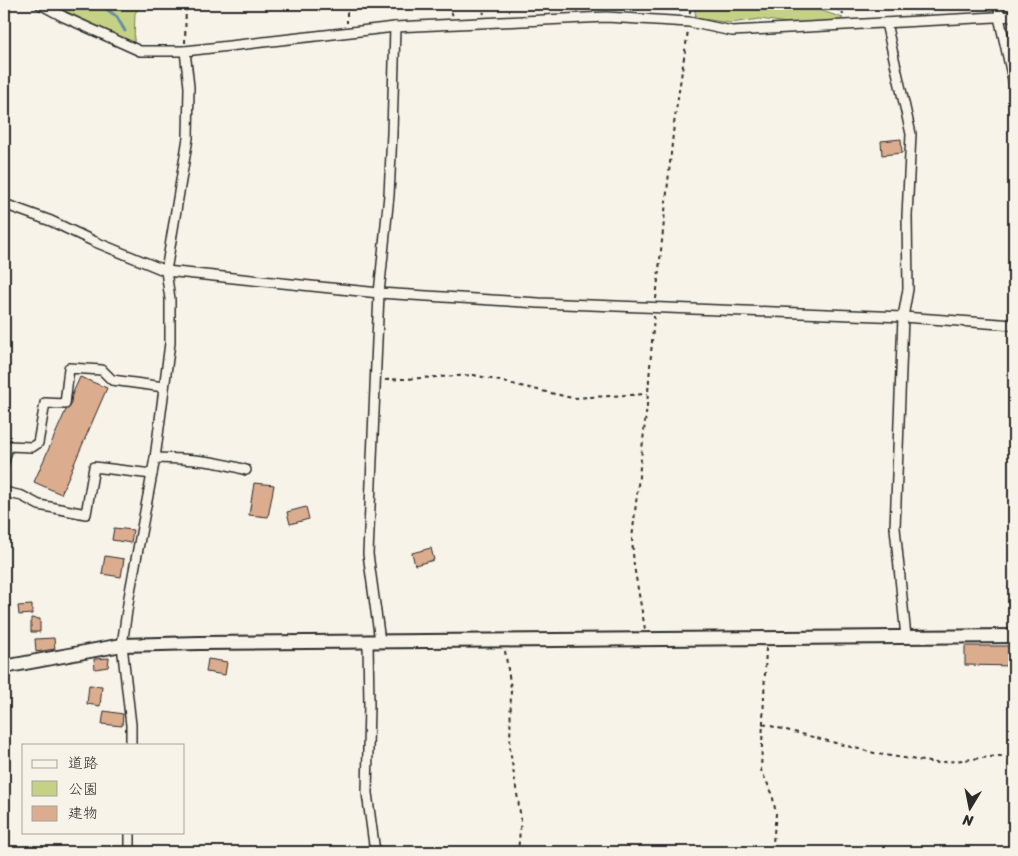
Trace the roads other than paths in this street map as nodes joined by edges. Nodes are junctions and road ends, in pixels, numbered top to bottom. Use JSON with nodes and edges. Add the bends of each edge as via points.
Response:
{"nodes":[{"id":1,"x":40,"y":4,"type":"edge"},
{"id":2,"x":1000,"y":4,"type":"edge"},
{"id":3,"x":1014,"y":16,"type":"edge"},
{"id":4,"x":999,"y":17,"type":"junction"},
{"id":5,"x":886,"y":23,"type":"junction"},
{"id":6,"x":395,"y":27,"type":"junction"},
{"id":7,"x":185,"y":51,"type":"junction"},
{"id":8,"x":1014,"y":84,"type":"edge"},
{"id":9,"x":4,"y":204,"type":"edge"},
{"id":10,"x":166,"y":271,"type":"junction"},
{"id":11,"x":379,"y":293,"type":"junction"},
{"id":12,"x":903,"y":317,"type":"junction"},
{"id":13,"x":1014,"y":325,"type":"edge"},
{"id":14,"x":164,"y":386,"type":"junction"},
{"id":15,"x":155,"y":458,"type":"junction"},
{"id":16,"x":4,"y":462,"type":"edge"},
{"id":17,"x":246,"y":470,"type":"dead end"},
{"id":18,"x":152,"y":474,"type":"junction"},
{"id":19,"x":4,"y":492,"type":"edge"},
{"id":20,"x":1014,"y":636,"type":"edge"},
{"id":21,"x":906,"y":637,"type":"junction"},
{"id":22,"x":374,"y":641,"type":"junction"},
{"id":23,"x":122,"y":645,"type":"junction"},
{"id":24,"x":4,"y":667,"type":"edge"},
{"id":25,"x":131,"y":744,"type":"edge"},
{"id":26,"x":130,"y":834,"type":"edge"},
{"id":27,"x":130,"y":852,"type":"edge"},
{"id":28,"x":375,"y":852,"type":"edge"}],
"edges":[{"from":1,"to":7,"type":"street","via":[[140,50]]},
{"from":2,"to":4,"type":"street"},
{"from":3,"to":4,"type":"street"},
{"from":4,"to":5,"type":"street"},
{"from":4,"to":8,"type":"street"},
{"from":5,"to":6,"type":"street","via":[[732,32],[689,22],[606,17]]},
{"from":5,"to":12,"type":"street","via":[[911,134],[908,289]]},
{"from":6,"to":7,"type":"street"},
{"from":6,"to":11,"type":"street","via":[[390,177]]},
{"from":7,"to":10,"type":"street","via":[[189,87],[188,138]]},
{"from":9,"to":10,"type":"street"},
{"from":10,"to":11,"type":"street"},
{"from":10,"to":14,"type":"street","via":[[170,343]]},
{"from":11,"to":12,"type":"street","via":[[539,303]]},
{"from":11,"to":22,"type":"street","via":[[368,554]]},
{"from":12,"to":13,"type":"street"},
{"from":12,"to":21,"type":"street","via":[[895,528]]},
{"from":14,"to":15,"type":"street"},
{"from":14,"to":16,"type":"street","via":[[112,380],[102,370],[70,368],[65,404],[44,403],[38,443],[32,448],[8,446]]},
{"from":15,"to":17,"type":"street","via":[[200,459]]},
{"from":15,"to":18,"type":"street"},
{"from":18,"to":19,"type":"street","via":[[94,467],[86,514],[39,505],[22,496]]},
{"from":18,"to":23,"type":"street"},
{"from":20,"to":21,"type":"street"},
{"from":21,"to":22,"type":"street"},
{"from":22,"to":23,"type":"street"},
{"from":22,"to":28,"type":"street","via":[[367,793]]},
{"from":23,"to":24,"type":"street"},
{"from":23,"to":25,"type":"street"},
{"from":26,"to":27,"type":"street"}]}
